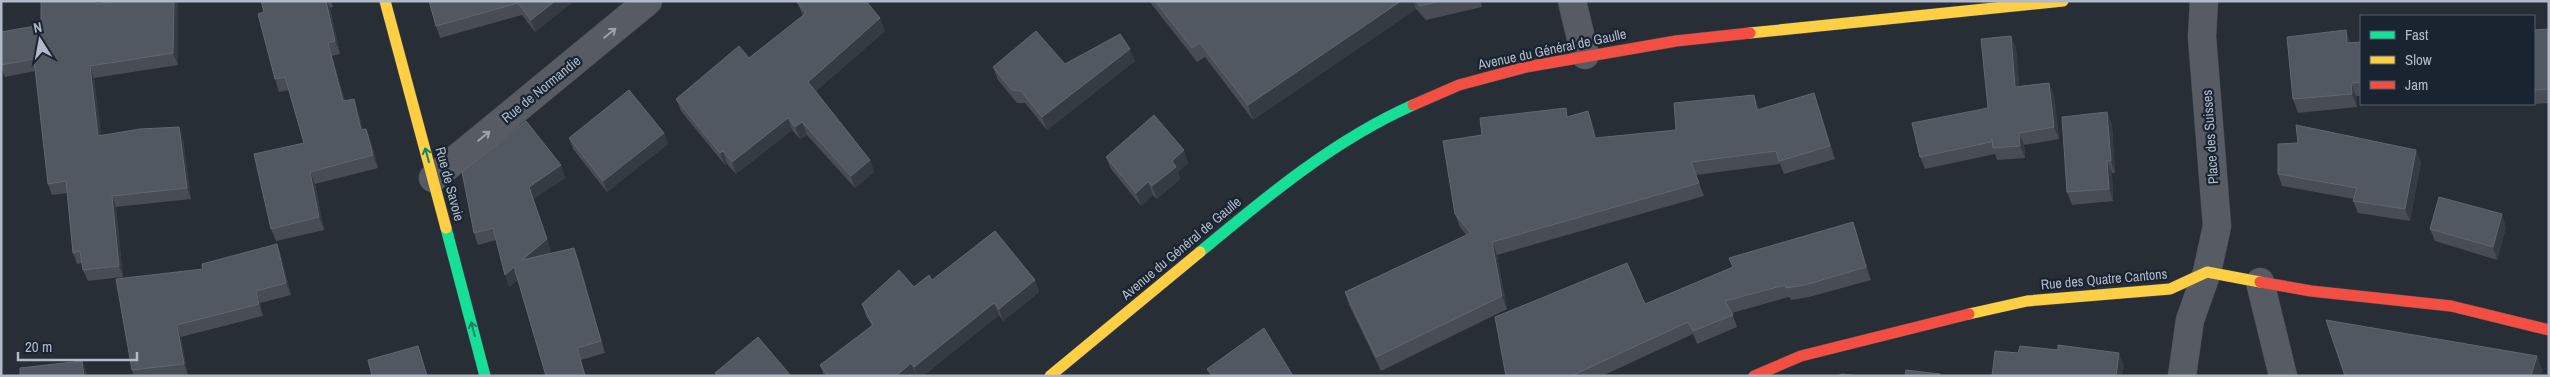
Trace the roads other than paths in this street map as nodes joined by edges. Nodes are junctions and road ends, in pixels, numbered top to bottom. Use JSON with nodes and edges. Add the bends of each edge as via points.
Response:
{"nodes":[{"id":1,"x":384,"y":1,"type":"edge"},
{"id":2,"x":648,"y":1,"type":"edge"},
{"id":3,"x":1572,"y":1,"type":"edge"},
{"id":4,"x":2063,"y":1,"type":"edge"},
{"id":5,"x":2204,"y":1,"type":"edge"},
{"id":6,"x":2011,"y":4,"type":"edge"},
{"id":7,"x":1585,"y":55,"type":"junction"},
{"id":8,"x":433,"y":178,"type":"junction"},
{"id":9,"x":2207,"y":272,"type":"junction"},
{"id":10,"x":2260,"y":282,"type":"junction"},
{"id":11,"x":2549,"y":330,"type":"edge"},
{"id":12,"x":485,"y":376,"type":"edge"},
{"id":13,"x":1050,"y":376,"type":"edge"},
{"id":14,"x":1754,"y":376,"type":"edge"},
{"id":15,"x":2182,"y":376,"type":"edge"},
{"id":16,"x":2283,"y":376,"type":"edge"}],
"edges":[{"from":8,"to":1,"type":"street","name":"Rue de Savoie","one_way":true},
{"from":8,"to":2,"type":"street","name":"Rue de Normandie","one_way":true},
{"from":3,"to":7,"type":"street"},
{"from":4,"to":6,"type":"street","name":"Avenue du Général de Gaulle"},
{"from":5,"to":9,"type":"street","name":"Place des Suisses","via":[[2202,37],[2217,226]]},
{"from":6,"to":7,"type":"street","name":"Avenue du Général de Gaulle","via":[[1676,41]]},
{"from":7,"to":13,"type":"street","name":"Avenue du Général de Gaulle","via":[[1459,85],[1397,112],[1345,142],[1275,190]]},
{"from":12,"to":8,"type":"street","name":"Rue de Savoie","one_way":true},
{"from":9,"to":10,"type":"street"},
{"from":9,"to":14,"type":"street","name":"Rue des Quatre Cantons","via":[[2170,289],[2026,301],[1919,325],[1801,356]]},
{"from":9,"to":15,"type":"street","name":"Place des Suisses","via":[[2190,320]]},
{"from":10,"to":11,"type":"street","via":[[2311,291],[2451,306]]},
{"from":10,"to":16,"type":"street"}]}
